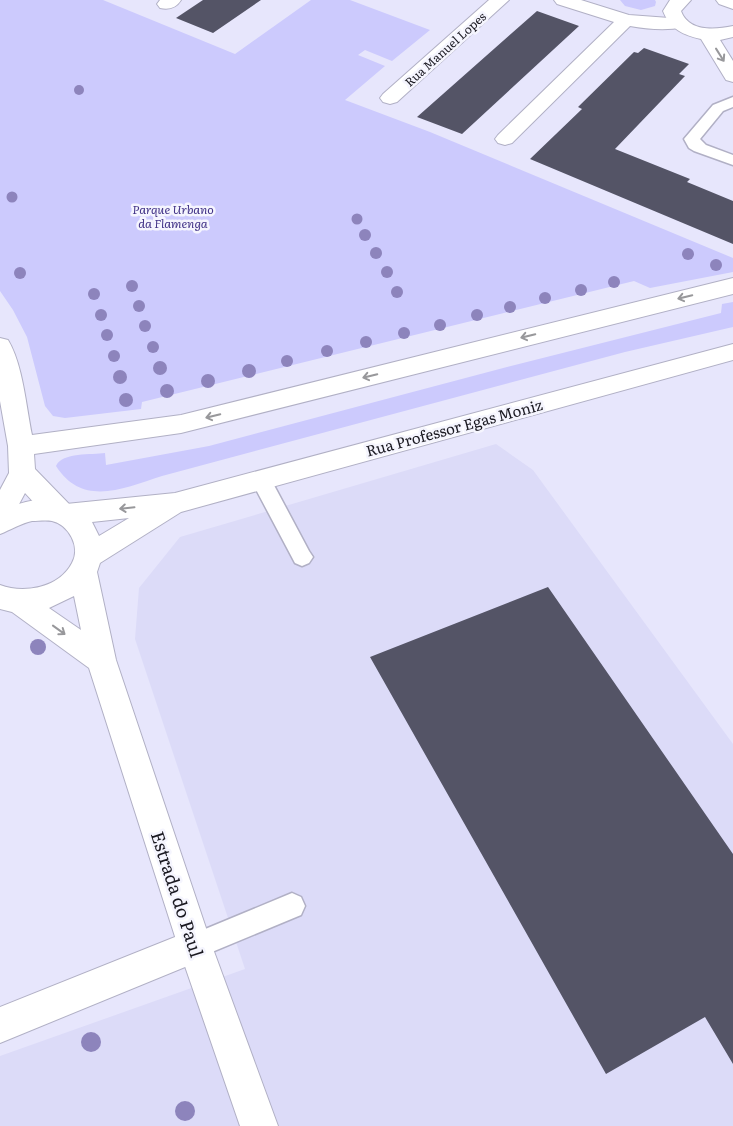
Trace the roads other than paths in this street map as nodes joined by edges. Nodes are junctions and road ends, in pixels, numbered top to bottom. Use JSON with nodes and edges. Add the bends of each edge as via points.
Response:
{"nodes":[{"id":1,"x":500,"y":0,"type":"edge"},
{"id":2,"x":563,"y":0,"type":"edge"},
{"id":3,"x":680,"y":0,"type":"edge"},
{"id":4,"x":725,"y":0,"type":"edge"},
{"id":5,"x":733,"y":4,"type":"edge"},
{"id":6,"x":626,"y":20,"type":"junction"},
{"id":7,"x":678,"y":23,"type":"junction"},
{"id":8,"x":733,"y":31,"type":"edge"},
{"id":9,"x":707,"y":34,"type":"junction"},
{"id":10,"x":733,"y":76,"type":"edge"},
{"id":11,"x":390,"y":98,"type":"dead end"},
{"id":12,"x":733,"y":102,"type":"edge"},
{"id":13,"x":505,"y":139,"type":"dead end"},
{"id":14,"x":733,"y":160,"type":"edge"},
{"id":15,"x":733,"y":286,"type":"edge"},
{"id":16,"x":0,"y":346,"type":"edge"},
{"id":17,"x":733,"y":352,"type":"edge"},
{"id":18,"x":21,"y":446,"type":"junction"},
{"id":19,"x":22,"y":473,"type":"junction"},
{"id":20,"x":261,"y":480,"type":"junction"},
{"id":21,"x":175,"y":503,"type":"junction"},
{"id":22,"x":65,"y":513,"type":"junction"},
{"id":23,"x":0,"y":516,"type":"edge"},
{"id":24,"x":0,"y":523,"type":"edge"},
{"id":25,"x":302,"y":557,"type":"dead end"},
{"id":26,"x":86,"y":563,"type":"junction"},
{"id":27,"x":6,"y":598,"type":"edge"},
{"id":28,"x":101,"y":660,"type":"junction"},
{"id":29,"x":292,"y":906,"type":"dead end"},
{"id":30,"x":195,"y":946,"type":"junction"},
{"id":31,"x":0,"y":1025,"type":"edge"},
{"id":32,"x":259,"y":1126,"type":"edge"}],
"edges":[{"from":1,"to":11,"type":"street","name":"Rua Manuel Lopes"},
{"from":2,"to":6,"type":"street"},
{"from":3,"to":7,"type":"street","via":[[672,11]]},
{"from":4,"to":5,"type":"street"},
{"from":6,"to":7,"type":"street"},
{"from":6,"to":13,"type":"street"},
{"from":7,"to":9,"type":"street"},
{"from":8,"to":9,"type":"street"},
{"from":9,"to":10,"type":"street","one_way":true},
{"from":12,"to":14,"type":"lane","via":[[718,108],[692,139],[700,148]]},
{"from":15,"to":18,"type":"street","one_way":true,"via":[[181,424]]},
{"from":16,"to":18,"type":"street"},
{"from":17,"to":20,"type":"street","name":"Rua Professor Egas Moniz"},
{"from":18,"to":19,"type":"street"},
{"from":19,"to":22,"type":"street","name":"Estrada do Paul"},
{"from":19,"to":23,"type":"street"},
{"from":20,"to":21,"type":"street","name":"Rua Professor Egas Moniz"},
{"from":20,"to":25,"type":"lane"},
{"from":21,"to":22,"type":"street","name":"Rua Professor Egas Moniz","one_way":true},
{"from":21,"to":26,"type":"street","name":"Rua Professor Egas Moniz"},
{"from":22,"to":24,"type":"street","name":"Rua Professor Egas Moniz","via":[[45,509],[28,511]]},
{"from":22,"to":26,"type":"street","name":"Estrada do Paul","via":[[84,529],[90,542]]},
{"from":26,"to":27,"type":"street","name":"Rua Professor Egas Moniz","via":[[72,583],[56,594],[38,600]]},
{"from":26,"to":28,"type":"street","name":"Estrada do Paul"},
{"from":27,"to":28,"type":"street","one_way":true},
{"from":28,"to":30,"type":"street","name":"Estrada do Paul"},
{"from":29,"to":30,"type":"lane"},
{"from":30,"to":31,"type":"street"},
{"from":30,"to":32,"type":"street","name":"Estrada do Paul"}]}
